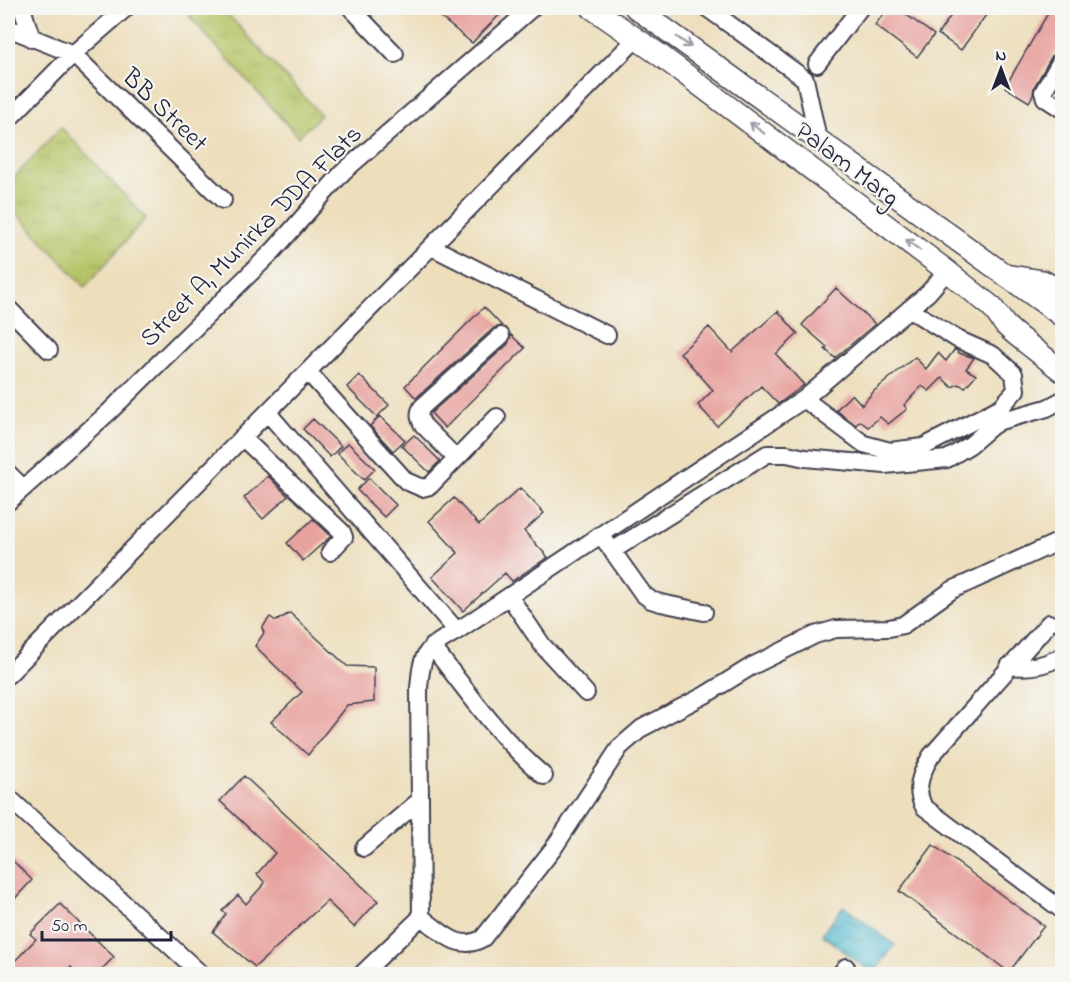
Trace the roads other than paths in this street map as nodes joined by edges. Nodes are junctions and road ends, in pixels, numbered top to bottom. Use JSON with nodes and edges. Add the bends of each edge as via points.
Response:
{"nodes":[{"id":1,"x":22,"y":8,"type":"edge"},
{"id":2,"x":351,"y":8,"type":"edge"},
{"id":3,"x":532,"y":8,"type":"edge"},
{"id":4,"x":592,"y":8,"type":"edge"},
{"id":5,"x":636,"y":8,"type":"edge"},
{"id":6,"x":707,"y":8,"type":"edge"},
{"id":7,"x":860,"y":8,"type":"edge"},
{"id":8,"x":121,"y":9,"type":"edge"},
{"id":9,"x":8,"y":28,"type":"edge"},
{"id":10,"x":32,"y":39,"type":"junction"},
{"id":11,"x":636,"y":39,"type":"junction"},
{"id":12,"x":73,"y":54,"type":"junction"},
{"id":13,"x":395,"y":54,"type":"dead end"},
{"id":14,"x":1062,"y":59,"type":"edge"},
{"id":15,"x":817,"y":64,"type":"dead end"},
{"id":16,"x":1062,"y":109,"type":"edge"},
{"id":17,"x":8,"y":120,"type":"edge"},
{"id":18,"x":818,"y":139,"type":"junction"},
{"id":19,"x":223,"y":200,"type":"dead end"},
{"id":20,"x":432,"y":247,"type":"junction"},
{"id":21,"x":947,"y":271,"type":"junction"},
{"id":22,"x":1007,"y":275,"type":"junction"},
{"id":23,"x":1062,"y":292,"type":"edge"},
{"id":24,"x":992,"y":306,"type":"junction"},
{"id":25,"x":8,"y":308,"type":"edge"},
{"id":26,"x":909,"y":309,"type":"junction"},
{"id":27,"x":1062,"y":316,"type":"edge"},
{"id":28,"x":607,"y":335,"type":"dead end"},
{"id":29,"x":501,"y":336,"type":"dead end"},
{"id":30,"x":49,"y":351,"type":"dead end"},
{"id":31,"x":1062,"y":356,"type":"edge"},
{"id":32,"x":1062,"y":371,"type":"edge"},
{"id":33,"x":308,"y":372,"type":"junction"},
{"id":34,"x":804,"y":399,"type":"junction"},
{"id":35,"x":1062,"y":400,"type":"edge"},
{"id":36,"x":268,"y":413,"type":"junction"},
{"id":37,"x":497,"y":417,"type":"dead end"},
{"id":38,"x":243,"y":438,"type":"junction"},
{"id":39,"x":456,"y":458,"type":"junction"},
{"id":40,"x":8,"y":473,"type":"edge"},
{"id":41,"x":23,"y":488,"type":"junction"},
{"id":42,"x":8,"y":502,"type":"edge"},
{"id":43,"x":600,"y":535,"type":"junction"},
{"id":44,"x":1062,"y":540,"type":"edge"},
{"id":45,"x":612,"y":551,"type":"junction"},
{"id":46,"x":330,"y":552,"type":"dead end"},
{"id":47,"x":509,"y":596,"type":"junction"},
{"id":48,"x":704,"y":612,"type":"dead end"},
{"id":49,"x":1049,"y":623,"type":"dead end"},
{"id":50,"x":457,"y":631,"type":"junction"},
{"id":51,"x":432,"y":646,"type":"junction"},
{"id":52,"x":1062,"y":656,"type":"edge"},
{"id":53,"x":1010,"y":666,"type":"junction"},
{"id":54,"x":8,"y":675,"type":"edge"},
{"id":55,"x":586,"y":693,"type":"dead end"},
{"id":56,"x":544,"y":776,"type":"dead end"},
{"id":57,"x":8,"y":797,"type":"edge"},
{"id":58,"x":420,"y":800,"type":"junction"},
{"id":59,"x":364,"y":848,"type":"dead end"},
{"id":60,"x":1062,"y":910,"type":"edge"},
{"id":61,"x":421,"y":917,"type":"junction"},
{"id":62,"x":201,"y":975,"type":"edge"},
{"id":63,"x":362,"y":975,"type":"edge"}],
"edges":[{"from":1,"to":10,"type":"street"},
{"from":2,"to":13,"type":"street"},
{"from":3,"to":41,"type":"street","name":"Street A, Munirka DDA Flats","via":[[343,172],[274,250],[109,412]]},
{"from":4,"to":11,"type":"main road","name":"Palam Marg"},
{"from":5,"to":18,"type":"main road","name":"Palam Marg","one_way":true},
{"from":6,"to":18,"type":"street","via":[[805,79]]},
{"from":7,"to":15,"type":"street"},
{"from":8,"to":12,"type":"street"},
{"from":9,"to":10,"type":"street"},
{"from":10,"to":12,"type":"street"},
{"from":11,"to":20,"type":"street"},
{"from":21,"to":11,"type":"main road","name":"Palam Marg","one_way":true},
{"from":12,"to":17,"type":"street"},
{"from":12,"to":19,"type":"street","name":"BB Street"},
{"from":14,"to":16,"type":"street","via":[[1043,92],[1045,98]]},
{"from":18,"to":22,"type":"main road","name":"Palam Marg"},
{"from":20,"to":28,"type":"street"},
{"from":20,"to":33,"type":"street"},
{"from":21,"to":24,"type":"main road","name":"Palam Marg"},
{"from":21,"to":26,"type":"street"},
{"from":22,"to":23,"type":"main road","name":"Palam Marg","via":[[1043,280]]},
{"from":22,"to":27,"type":"main road"},
{"from":24,"to":31,"type":"main road"},
{"from":24,"to":32,"type":"main road","name":"Palam Marg","via":[[1005,325]]},
{"from":25,"to":30,"type":"street"},
{"from":26,"to":34,"type":"street"},
{"from":26,"to":34,"type":"street","via":[[957,339],[993,355],[1014,374],[1016,390],[1001,407],[923,447],[890,451],[864,444]]},
{"from":29,"to":39,"type":"street","via":[[419,412],[423,425]]},
{"from":33,"to":36,"type":"street"},
{"from":33,"to":39,"type":"street","via":[[412,486],[430,486]]},
{"from":34,"to":43,"type":"street"},
{"from":35,"to":45,"type":"street","via":[[1000,421],[947,459],[885,465],[767,454]]},
{"from":36,"to":38,"type":"street"},
{"from":36,"to":50,"type":"street"},
{"from":37,"to":39,"type":"street"},
{"from":38,"to":46,"type":"street","via":[[342,532],[344,537]]},
{"from":38,"to":54,"type":"street"},
{"from":40,"to":41,"type":"street"},
{"from":41,"to":42,"type":"street","name":"Street A, Munirka DDA Flats"},
{"from":43,"to":45,"type":"street"},
{"from":43,"to":47,"type":"street"},
{"from":44,"to":61,"type":"street","via":[[952,590],[903,625],[836,629],[815,635],[642,728],[620,747],[553,849],[483,938],[472,945],[462,944]]},
{"from":45,"to":48,"type":"street","via":[[651,600]]},
{"from":47,"to":50,"type":"street"},
{"from":47,"to":55,"type":"street","via":[[543,646]]},
{"from":49,"to":53,"type":"street"},
{"from":50,"to":51,"type":"street"},
{"from":51,"to":56,"type":"street","via":[[496,727]]},
{"from":51,"to":58,"type":"street","via":[[424,656],[420,678]]},
{"from":52,"to":53,"type":"street","via":[[1038,666]]},
{"from":53,"to":60,"type":"street","via":[[931,756],[922,770],[918,798],[924,807]]},
{"from":57,"to":62,"type":"street"},
{"from":58,"to":59,"type":"street"},
{"from":58,"to":61,"type":"street"},
{"from":61,"to":63,"type":"street"}]}
